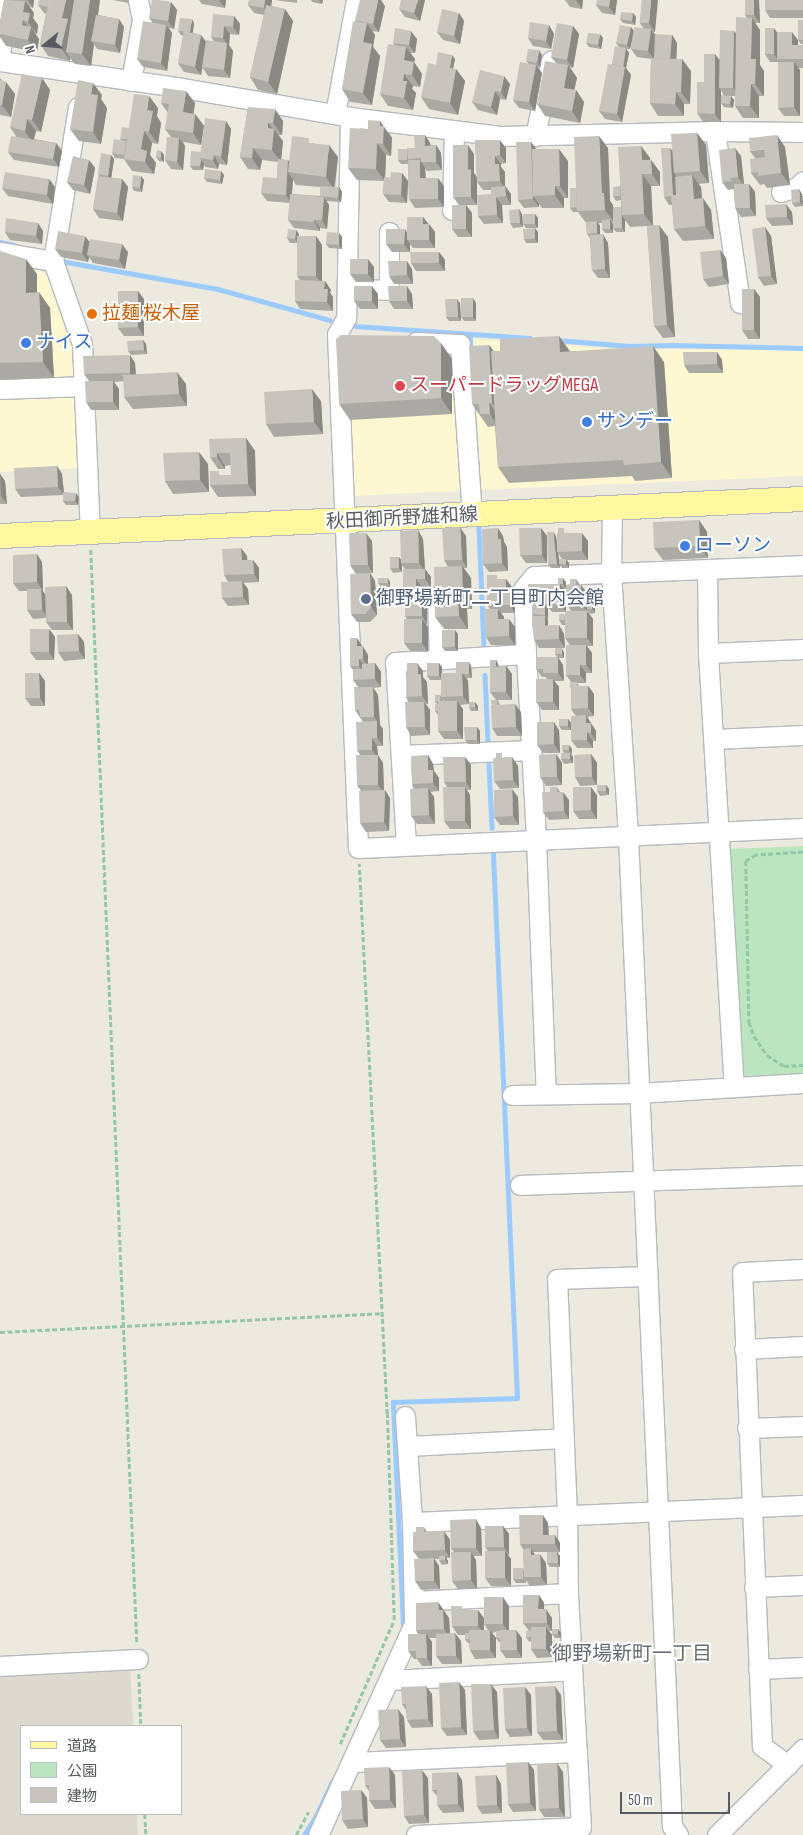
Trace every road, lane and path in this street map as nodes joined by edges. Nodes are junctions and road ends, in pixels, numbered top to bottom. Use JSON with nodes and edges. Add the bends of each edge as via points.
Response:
{"nodes":[{"id":1,"x":8,"y":0,"type":"edge"},
{"id":2,"x":138,"y":0,"type":"edge"},
{"id":3,"x":356,"y":0,"type":"edge"},
{"id":4,"x":0,"y":54,"type":"edge"},
{"id":5,"x":0,"y":61,"type":"edge"},
{"id":6,"x":551,"y":61,"type":"edge"},
{"id":7,"x":83,"y":74,"type":"junction"},
{"id":8,"x":131,"y":81,"type":"junction"},
{"id":9,"x":342,"y":116,"type":"junction"},
{"id":10,"x":454,"y":130,"type":"junction"},
{"id":11,"x":716,"y":131,"type":"junction"},
{"id":12,"x":803,"y":132,"type":"edge"},
{"id":13,"x":535,"y":136,"type":"junction"},
{"id":14,"x":803,"y":181,"type":"edge"},
{"id":15,"x":781,"y":192,"type":"dead end"},
{"id":16,"x":452,"y":210,"type":"edge"},
{"id":17,"x":389,"y":232,"type":"edge"},
{"id":18,"x":0,"y":252,"type":"edge"},
{"id":19,"x":53,"y":261,"type":"junction"},
{"id":20,"x":346,"y":289,"type":"junction"},
{"id":21,"x":740,"y":303,"type":"edge"},
{"id":22,"x":402,"y":341,"type":"edge"},
{"id":23,"x":84,"y":386,"type":"junction"},
{"id":24,"x":0,"y":389,"type":"edge"},
{"id":25,"x":803,"y":499,"type":"edge"},
{"id":26,"x":612,"y":508,"type":"junction"},
{"id":27,"x":472,"y":516,"type":"junction"},
{"id":28,"x":343,"y":522,"type":"junction"},
{"id":29,"x":90,"y":531,"type":"junction"},
{"id":30,"x":0,"y":536,"type":"edge"},
{"id":31,"x":803,"y":565,"type":"edge"},
{"id":32,"x":707,"y":570,"type":"junction"},
{"id":33,"x":611,"y":572,"type":"junction"},
{"id":34,"x":437,"y":579,"type":"edge"},
{"id":35,"x":803,"y":649,"type":"edge"},
{"id":36,"x":526,"y":654,"type":"junction"},
{"id":37,"x":708,"y":654,"type":"junction"},
{"id":38,"x":439,"y":659,"type":"junction"},
{"id":39,"x":803,"y":736,"type":"edge"},
{"id":40,"x":714,"y":739,"type":"junction"},
{"id":41,"x":531,"y":750,"type":"junction"},
{"id":42,"x":401,"y":755,"type":"junction"},
{"id":43,"x":803,"y":828,"type":"edge"},
{"id":44,"x":720,"y":830,"type":"junction"},
{"id":45,"x":628,"y":836,"type":"junction"},
{"id":46,"x":536,"y":839,"type":"junction"},
{"id":47,"x":406,"y":845,"type":"junction"},
{"id":48,"x":358,"y":848,"type":"junction"},
{"id":49,"x":803,"y":852,"type":"edge"},
{"id":50,"x":803,"y":1065,"type":"edge"},
{"id":51,"x":803,"y":1083,"type":"edge"},
{"id":52,"x":734,"y":1086,"type":"junction"},
{"id":53,"x":638,"y":1093,"type":"junction"},
{"id":54,"x":512,"y":1094,"type":"dead end"},
{"id":55,"x":546,"y":1094,"type":"junction"},
{"id":56,"x":803,"y":1175,"type":"edge"},
{"id":57,"x":642,"y":1182,"type":"junction"},
{"id":58,"x":520,"y":1186,"type":"dead end"},
{"id":59,"x":803,"y":1269,"type":"edge"},
{"id":60,"x":646,"y":1276,"type":"junction"},
{"id":61,"x":382,"y":1313,"type":"junction"},
{"id":62,"x":125,"y":1326,"type":"junction"},
{"id":63,"x":0,"y":1332,"type":"edge"},
{"id":64,"x":803,"y":1346,"type":"edge"},
{"id":65,"x":744,"y":1349,"type":"junction"},
{"id":66,"x":405,"y":1416,"type":"dead end"},
{"id":67,"x":803,"y":1426,"type":"edge"},
{"id":68,"x":747,"y":1428,"type":"junction"},
{"id":69,"x":564,"y":1438,"type":"junction"},
{"id":70,"x":408,"y":1446,"type":"junction"},
{"id":71,"x":803,"y":1505,"type":"edge"},
{"id":72,"x":750,"y":1507,"type":"junction"},
{"id":73,"x":658,"y":1511,"type":"junction"},
{"id":74,"x":567,"y":1515,"type":"junction"},
{"id":75,"x":412,"y":1522,"type":"junction"},
{"id":76,"x":803,"y":1585,"type":"edge"},
{"id":77,"x":754,"y":1587,"type":"junction"},
{"id":78,"x":568,"y":1593,"type":"junction"},
{"id":79,"x":415,"y":1601,"type":"junction"},
{"id":80,"x":138,"y":1659,"type":"junction"},
{"id":81,"x":0,"y":1666,"type":"edge"},
{"id":82,"x":803,"y":1667,"type":"edge"},
{"id":83,"x":758,"y":1669,"type":"junction"},
{"id":84,"x":572,"y":1670,"type":"junction"},
{"id":85,"x":390,"y":1680,"type":"junction"},
{"id":86,"x":141,"y":1725,"type":"edge"},
{"id":87,"x":803,"y":1749,"type":"edge"},
{"id":88,"x":336,"y":1751,"type":"dead end"},
{"id":89,"x":576,"y":1752,"type":"junction"},
{"id":90,"x":353,"y":1762,"type":"junction"},
{"id":91,"x":788,"y":1765,"type":"junction"},
{"id":92,"x":310,"y":1809,"type":"dead end"},
{"id":93,"x":145,"y":1815,"type":"edge"},
{"id":94,"x":146,"y":1835,"type":"edge"},
{"id":95,"x":296,"y":1835,"type":"edge"},
{"id":96,"x":318,"y":1835,"type":"edge"},
{"id":97,"x":416,"y":1835,"type":"edge"},
{"id":98,"x":678,"y":1835,"type":"edge"},
{"id":99,"x":717,"y":1835,"type":"edge"}],
"edges":[{"from":1,"to":4,"type":"street"},
{"from":2,"to":8,"type":"street","via":[[142,19]]},
{"from":3,"to":9,"type":"street"},
{"from":5,"to":7,"type":"street"},
{"from":6,"to":13,"type":"street"},
{"from":7,"to":8,"type":"street"},
{"from":7,"to":19,"type":"street"},
{"from":8,"to":9,"type":"street"},
{"from":9,"to":10,"type":"street"},
{"from":9,"to":20,"type":"street"},
{"from":10,"to":13,"type":"street","via":[[500,136]]},
{"from":10,"to":16,"type":"street"},
{"from":11,"to":12,"type":"street"},
{"from":11,"to":13,"type":"street"},
{"from":11,"to":21,"type":"street"},
{"from":14,"to":15,"type":"street","via":[[797,187]]},
{"from":17,"to":20,"type":"street","via":[[389,290]]},
{"from":18,"to":19,"type":"street"},
{"from":19,"to":23,"type":"street","via":[[82,344]]},
{"from":20,"to":28,"type":"street"},
{"from":22,"to":27,"type":"street","via":[[460,344]]},
{"from":23,"to":24,"type":"street"},
{"from":23,"to":29,"type":"street"},
{"from":25,"to":26,"type":"main road","name":"秋田御所野雄和線"},
{"from":26,"to":27,"type":"main road","name":"秋田御所野雄和線"},
{"from":26,"to":33,"type":"street"},
{"from":27,"to":28,"type":"main road","name":"秋田御所野雄和線"},
{"from":28,"to":29,"type":"main road","name":"秋田御所野雄和線"},
{"from":28,"to":48,"type":"street"},
{"from":29,"to":30,"type":"main road","name":"秋田御所野雄和線"},
{"from":29,"to":62,"type":"path"},
{"from":31,"to":32,"type":"street"},
{"from":32,"to":33,"type":"street"},
{"from":32,"to":37,"type":"street"},
{"from":33,"to":36,"type":"street","via":[[534,576],[523,589]]},
{"from":33,"to":45,"type":"street"},
{"from":34,"to":38,"type":"street"},
{"from":35,"to":37,"type":"street"},
{"from":36,"to":38,"type":"street"},
{"from":36,"to":41,"type":"street"},
{"from":37,"to":40,"type":"street"},
{"from":38,"to":42,"type":"street","via":[[396,662]]},
{"from":39,"to":40,"type":"street"},
{"from":40,"to":44,"type":"street"},
{"from":41,"to":42,"type":"street"},
{"from":41,"to":46,"type":"street"},
{"from":42,"to":47,"type":"street"},
{"from":43,"to":44,"type":"street"},
{"from":44,"to":45,"type":"street"},
{"from":44,"to":52,"type":"street"},
{"from":45,"to":46,"type":"street"},
{"from":45,"to":53,"type":"street"},
{"from":46,"to":47,"type":"street"},
{"from":46,"to":55,"type":"street"},
{"from":47,"to":48,"type":"street"},
{"from":48,"to":61,"type":"path"},
{"from":49,"to":50,"type":"path","via":[[756,855],[746,861],[749,1022],[754,1036],[768,1055],[784,1066]]},
{"from":51,"to":52,"type":"street"},
{"from":52,"to":53,"type":"street"},
{"from":53,"to":55,"type":"street"},
{"from":53,"to":57,"type":"street"},
{"from":54,"to":55,"type":"street"},
{"from":56,"to":57,"type":"street"},
{"from":57,"to":58,"type":"street"},
{"from":57,"to":60,"type":"street"},
{"from":59,"to":65,"type":"street","via":[[742,1272]]},
{"from":60,"to":69,"type":"street","via":[[557,1279]]},
{"from":60,"to":73,"type":"street"},
{"from":61,"to":62,"type":"path"},
{"from":61,"to":88,"type":"path","via":[[394,1620]]},
{"from":62,"to":63,"type":"path"},
{"from":62,"to":80,"type":"path"},
{"from":64,"to":65,"type":"street"},
{"from":65,"to":68,"type":"street"},
{"from":66,"to":70,"type":"street"},
{"from":67,"to":68,"type":"street"},
{"from":68,"to":72,"type":"street"},
{"from":69,"to":70,"type":"street"},
{"from":69,"to":74,"type":"street"},
{"from":70,"to":75,"type":"street"},
{"from":71,"to":72,"type":"street"},
{"from":72,"to":73,"type":"street"},
{"from":72,"to":77,"type":"street"},
{"from":73,"to":74,"type":"street"},
{"from":73,"to":98,"type":"street","via":[[672,1826]]},
{"from":74,"to":75,"type":"street"},
{"from":74,"to":78,"type":"street"},
{"from":75,"to":79,"type":"street"},
{"from":76,"to":77,"type":"street"},
{"from":77,"to":83,"type":"street"},
{"from":78,"to":79,"type":"street"},
{"from":78,"to":84,"type":"street"},
{"from":79,"to":85,"type":"street","via":[[414,1624]]},
{"from":80,"to":81,"type":"street"},
{"from":80,"to":86,"type":"path"},
{"from":82,"to":83,"type":"street"},
{"from":83,"to":91,"type":"street","via":[[762,1746]]},
{"from":84,"to":85,"type":"street"},
{"from":84,"to":89,"type":"street"},
{"from":85,"to":90,"type":"street"},
{"from":87,"to":91,"type":"street"},
{"from":89,"to":90,"type":"street"},
{"from":89,"to":97,"type":"street","via":[[580,1827]]},
{"from":90,"to":96,"type":"street"},
{"from":91,"to":99,"type":"street"},
{"from":92,"to":95,"type":"path"},
{"from":93,"to":94,"type":"path"}]}
